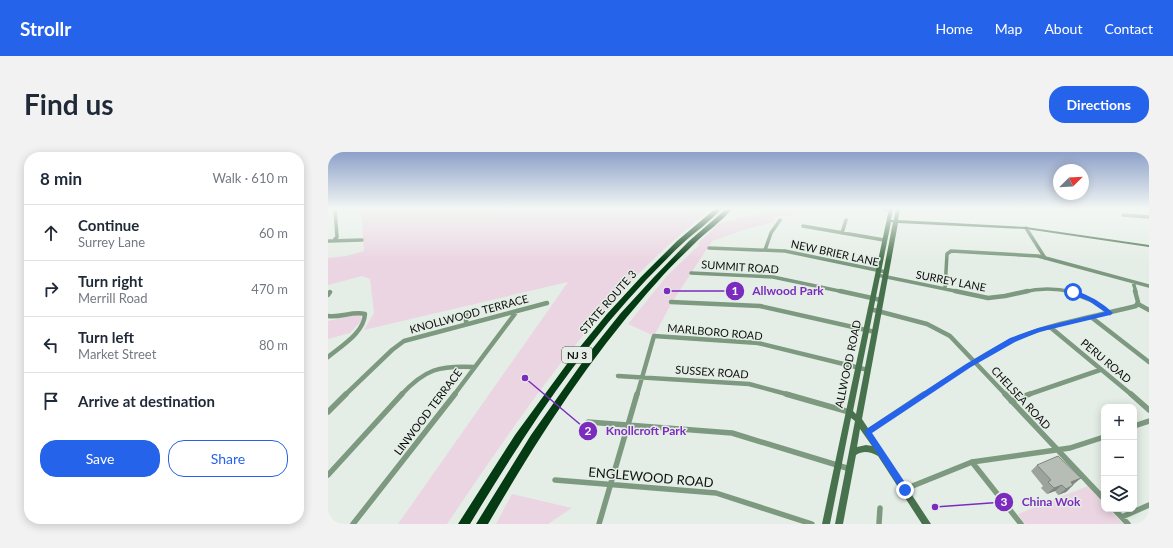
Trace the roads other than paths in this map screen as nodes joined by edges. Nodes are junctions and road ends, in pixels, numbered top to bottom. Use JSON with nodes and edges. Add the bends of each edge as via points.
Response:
{"nodes":[{"id":1,"x":336,"y":226,"type":"edge"},
{"id":2,"x":697,"y":226,"type":"edge"},
{"id":3,"x":709,"y":226,"type":"edge"},
{"id":4,"x":776,"y":226,"type":"edge"},
{"id":5,"x":805,"y":226,"type":"edge"},
{"id":6,"x":844,"y":226,"type":"edge"},
{"id":7,"x":887,"y":226,"type":"edge"},
{"id":8,"x":895,"y":226,"type":"edge"},
{"id":9,"x":996,"y":226,"type":"edge"},
{"id":10,"x":1026,"y":228,"type":"junction"},
{"id":11,"x":842,"y":233,"type":"junction"},
{"id":12,"x":335,"y":239,"type":"junction"},
{"id":13,"x":362,"y":240,"type":"dead end"},
{"id":14,"x":884,"y":240,"type":"junction"},
{"id":15,"x":328,"y":241,"type":"edge"},
{"id":16,"x":1149,"y":246,"type":"edge"},
{"id":17,"x":709,"y":248,"type":"dead end"},
{"id":18,"x":765,"y":250,"type":"junction"},
{"id":19,"x":1045,"y":258,"type":"junction"},
{"id":20,"x":691,"y":273,"type":"dead end"},
{"id":21,"x":878,"y":273,"type":"junction"},
{"id":22,"x":886,"y":275,"type":"junction"},
{"id":23,"x":1133,"y":282,"type":"junction"},
{"id":24,"x":1149,"y":286,"type":"edge"},
{"id":25,"x":945,"y":289,"type":"junction"},
{"id":26,"x":872,"y":299,"type":"junction"},
{"id":27,"x":881,"y":300,"type":"junction"},
{"id":28,"x":671,"y":302,"type":"dead end"},
{"id":29,"x":546,"y":303,"type":"dead end"},
{"id":30,"x":1138,"y":304,"type":"junction"},
{"id":31,"x":870,"y":309,"type":"junction"},
{"id":32,"x":1149,"y":310,"type":"edge"},
{"id":33,"x":517,"y":311,"type":"junction"},
{"id":34,"x":879,"y":311,"type":"junction"},
{"id":35,"x":466,"y":313,"type":"dead end"},
{"id":36,"x":1110,"y":313,"type":"junction"},
{"id":37,"x":328,"y":316,"type":"edge"},
{"id":38,"x":1091,"y":318,"type":"junction"},
{"id":39,"x":466,"y":324,"type":"junction"},
{"id":40,"x":1050,"y":327,"type":"junction"},
{"id":41,"x":866,"y":330,"type":"junction"},
{"id":42,"x":875,"y":332,"type":"junction"},
{"id":43,"x":331,"y":353,"type":"edge"},
{"id":44,"x":328,"y":357,"type":"edge"},
{"id":45,"x":974,"y":362,"type":"junction"},
{"id":46,"x":1149,"y":362,"type":"edge"},
{"id":47,"x":475,"y":367,"type":"junction"},
{"id":48,"x":858,"y":368,"type":"junction"},
{"id":49,"x":868,"y":370,"type":"junction"},
{"id":50,"x":1100,"y":370,"type":"junction"},
{"id":51,"x":618,"y":376,"type":"dead end"},
{"id":52,"x":642,"y":377,"type":"junction"},
{"id":53,"x":1011,"y":401,"type":"junction"},
{"id":54,"x":1149,"y":410,"type":"edge"},
{"id":55,"x":328,"y":412,"type":"edge"},
{"id":56,"x":849,"y":412,"type":"junction"},
{"id":57,"x":858,"y":418,"type":"junction"},
{"id":58,"x":1149,"y":420,"type":"edge"},
{"id":59,"x":588,"y":422,"type":"dead end"},
{"id":60,"x":628,"y":425,"type":"junction"},
{"id":61,"x":1137,"y":425,"type":"edge"},
{"id":62,"x":867,"y":432,"type":"junction"},
{"id":63,"x":1101,"y":438,"type":"edge"},
{"id":64,"x":1058,"y":450,"type":"junction"},
{"id":65,"x":852,"y":454,"type":"junction"},
{"id":66,"x":882,"y":454,"type":"junction"},
{"id":67,"x":972,"y":462,"type":"junction"},
{"id":68,"x":838,"y":465,"type":"junction"},
{"id":69,"x":850,"y":469,"type":"junction"},
{"id":70,"x":328,"y":476,"type":"edge"},
{"id":71,"x":556,"y":480,"type":"dead end"},
{"id":72,"x":610,"y":485,"type":"junction"},
{"id":73,"x":905,"y":490,"type":"junction"},
{"id":74,"x":1101,"y":496,"type":"edge"},
{"id":75,"x":1149,"y":505,"type":"edge"},
{"id":76,"x":880,"y":508,"type":"dead end"},
{"id":77,"x":1117,"y":512,"type":"edge"},
{"id":78,"x":1122,"y":517,"type":"junction"},
{"id":79,"x":353,"y":524,"type":"edge"},
{"id":80,"x":464,"y":524,"type":"edge"},
{"id":81,"x":482,"y":524,"type":"edge"},
{"id":82,"x":599,"y":524,"type":"edge"},
{"id":83,"x":812,"y":524,"type":"edge"},
{"id":84,"x":826,"y":524,"type":"edge"},
{"id":85,"x":839,"y":524,"type":"edge"},
{"id":86,"x":879,"y":524,"type":"edge"},
{"id":87,"x":927,"y":524,"type":"edge"},
{"id":88,"x":1021,"y":524,"type":"edge"},
{"id":89,"x":1128,"y":524,"type":"edge"}],
"edges":[{"from":1,"to":12,"type":"street"},
{"from":2,"to":80,"type":"highway","name":"STATE ROUTE 3","number":"NJ 3","via":[[652,269],[562,375]]},
{"from":3,"to":81,"type":"highway","name":"STATE ROUTE 3","number":"NJ 3","via":[[666,267],[609,332],[541,428]]},
{"from":4,"to":18,"type":"street"},
{"from":5,"to":11,"type":"street"},
{"from":6,"to":11,"type":"street"},
{"from":7,"to":14,"type":"main road","name":"ALLWOOD ROAD"},
{"from":8,"to":22,"type":"main road","name":"ALLWOOD ROAD"},
{"from":9,"to":10,"type":"main road"},
{"from":10,"to":16,"type":"main road"},
{"from":10,"to":19,"type":"street"},
{"from":11,"to":14,"type":"street"},
{"from":12,"to":13,"type":"street"},
{"from":12,"to":15,"type":"street"},
{"from":14,"to":21,"type":"main road","name":"ALLWOOD ROAD"},
{"from":17,"to":18,"type":"street","name":"NEW BRIER LANE"},
{"from":18,"to":21,"type":"street","name":"NEW BRIER LANE","via":[[785,251]]},
{"from":19,"to":23,"type":"street"},
{"from":19,"to":25,"type":"street","via":[[1024,254],[948,252]]},
{"from":20,"to":26,"type":"street","name":"SUMMIT ROAD","via":[[773,277]]},
{"from":21,"to":22,"type":"street","name":"SURREY LANE"},
{"from":21,"to":26,"type":"main road","name":"ALLWOOD ROAD"},
{"from":22,"to":25,"type":"street","name":"SURREY LANE"},
{"from":22,"to":27,"type":"main road","name":"ALLWOOD ROAD"},
{"from":23,"to":24,"type":"street"},
{"from":23,"to":30,"type":"street"},
{"from":25,"to":36,"type":"street","name":"SURREY LANE","via":[[993,298],[1053,288],[1085,297]]},
{"from":26,"to":27,"type":"street","name":"SUMMIT ROAD"},
{"from":26,"to":31,"type":"main road","name":"ALLWOOD ROAD"},
{"from":27,"to":34,"type":"main road","name":"ALLWOOD ROAD"},
{"from":28,"to":41,"type":"street","via":[[765,307]]},
{"from":29,"to":33,"type":"street","name":"KNOLLWOOD TERRACE"},
{"from":30,"to":32,"type":"street"},
{"from":30,"to":36,"type":"street"},
{"from":31,"to":34,"type":"street","name":"CHELSEA ROAD"},
{"from":31,"to":41,"type":"main road","name":"ALLWOOD ROAD"},
{"from":33,"to":39,"type":"street","name":"KNOLLWOOD TERRACE"},
{"from":33,"to":47,"type":"street","name":"LINWOOD TERRACE"},
{"from":34,"to":42,"type":"main road","name":"ALLWOOD ROAD"},
{"from":34,"to":45,"type":"street","name":"CHELSEA ROAD","via":[[939,329],[950,336]]},
{"from":35,"to":39,"type":"street"},
{"from":36,"to":38,"type":"street"},
{"from":37,"to":43,"type":"street","via":[[360,313],[366,317],[358,330]]},
{"from":38,"to":40,"type":"street"},
{"from":38,"to":46,"type":"street"},
{"from":39,"to":55,"type":"street","name":"KNOLLWOOD TERRACE","via":[[400,343]]},
{"from":40,"to":45,"type":"street","via":[[1013,340]]},
{"from":40,"to":50,"type":"street","name":"PERU ROAD"},
{"from":41,"to":42,"type":"street"},
{"from":41,"to":48,"type":"main road","name":"ALLWOOD ROAD"},
{"from":42,"to":49,"type":"main road","name":"ALLWOOD ROAD"},
{"from":43,"to":44,"type":"street"},
{"from":45,"to":53,"type":"street","name":"CHELSEA ROAD"},
{"from":45,"to":62,"type":"street"},
{"from":47,"to":70,"type":"street","via":[[444,367],[415,380]]},
{"from":47,"to":79,"type":"street","name":"LINWOOD TERRACE"},
{"from":48,"to":49,"type":"street","name":"MARLBORO ROAD"},
{"from":48,"to":52,"type":"street","name":"MARLBORO ROAD","via":[[758,343],[654,336]]},
{"from":48,"to":56,"type":"main road","name":"ALLWOOD ROAD"},
{"from":49,"to":57,"type":"main road","name":"ALLWOOD ROAD"},
{"from":50,"to":53,"type":"street"},
{"from":50,"to":54,"type":"street","name":"PERU ROAD"},
{"from":51,"to":52,"type":"street","name":"SUSSEX ROAD"},
{"from":52,"to":56,"type":"street","name":"SUSSEX ROAD","via":[[750,384]]},
{"from":52,"to":60,"type":"street"},
{"from":53,"to":64,"type":"street","name":"CHELSEA ROAD"},
{"from":56,"to":57,"type":"main road"},
{"from":56,"to":68,"type":"main road","name":"ALLWOOD ROAD"},
{"from":57,"to":62,"type":"main road"},
{"from":57,"to":65,"type":"main road","name":"ALLWOOD ROAD"},
{"from":58,"to":61,"type":"street"},
{"from":59,"to":60,"type":"street"},
{"from":60,"to":68,"type":"street","via":[[732,433]]},
{"from":60,"to":72,"type":"street"},
{"from":62,"to":66,"type":"main road"},
{"from":63,"to":64,"type":"street"},
{"from":64,"to":67,"type":"street"},
{"from":64,"to":74,"type":"street","name":"CHELSEA ROAD"},
{"from":65,"to":66,"type":"main road","via":[[866,447]]},
{"from":65,"to":69,"type":"main road","name":"ALLWOOD ROAD"},
{"from":66,"to":73,"type":"main road"},
{"from":67,"to":73,"type":"street"},
{"from":67,"to":88,"type":"street"},
{"from":68,"to":69,"type":"street"},
{"from":68,"to":84,"type":"main road","name":"ALLWOOD ROAD"},
{"from":69,"to":85,"type":"main road","name":"ALLWOOD ROAD"},
{"from":71,"to":72,"type":"street","name":"ENGLEWOOD ROAD"},
{"from":72,"to":82,"type":"street"},
{"from":72,"to":83,"type":"street","name":"ENGLEWOOD ROAD","via":[[716,493]]},
{"from":73,"to":87,"type":"main road"},
{"from":75,"to":78,"type":"street"},
{"from":76,"to":86,"type":"street"},
{"from":77,"to":78,"type":"street"},
{"from":78,"to":89,"type":"street"}]}
